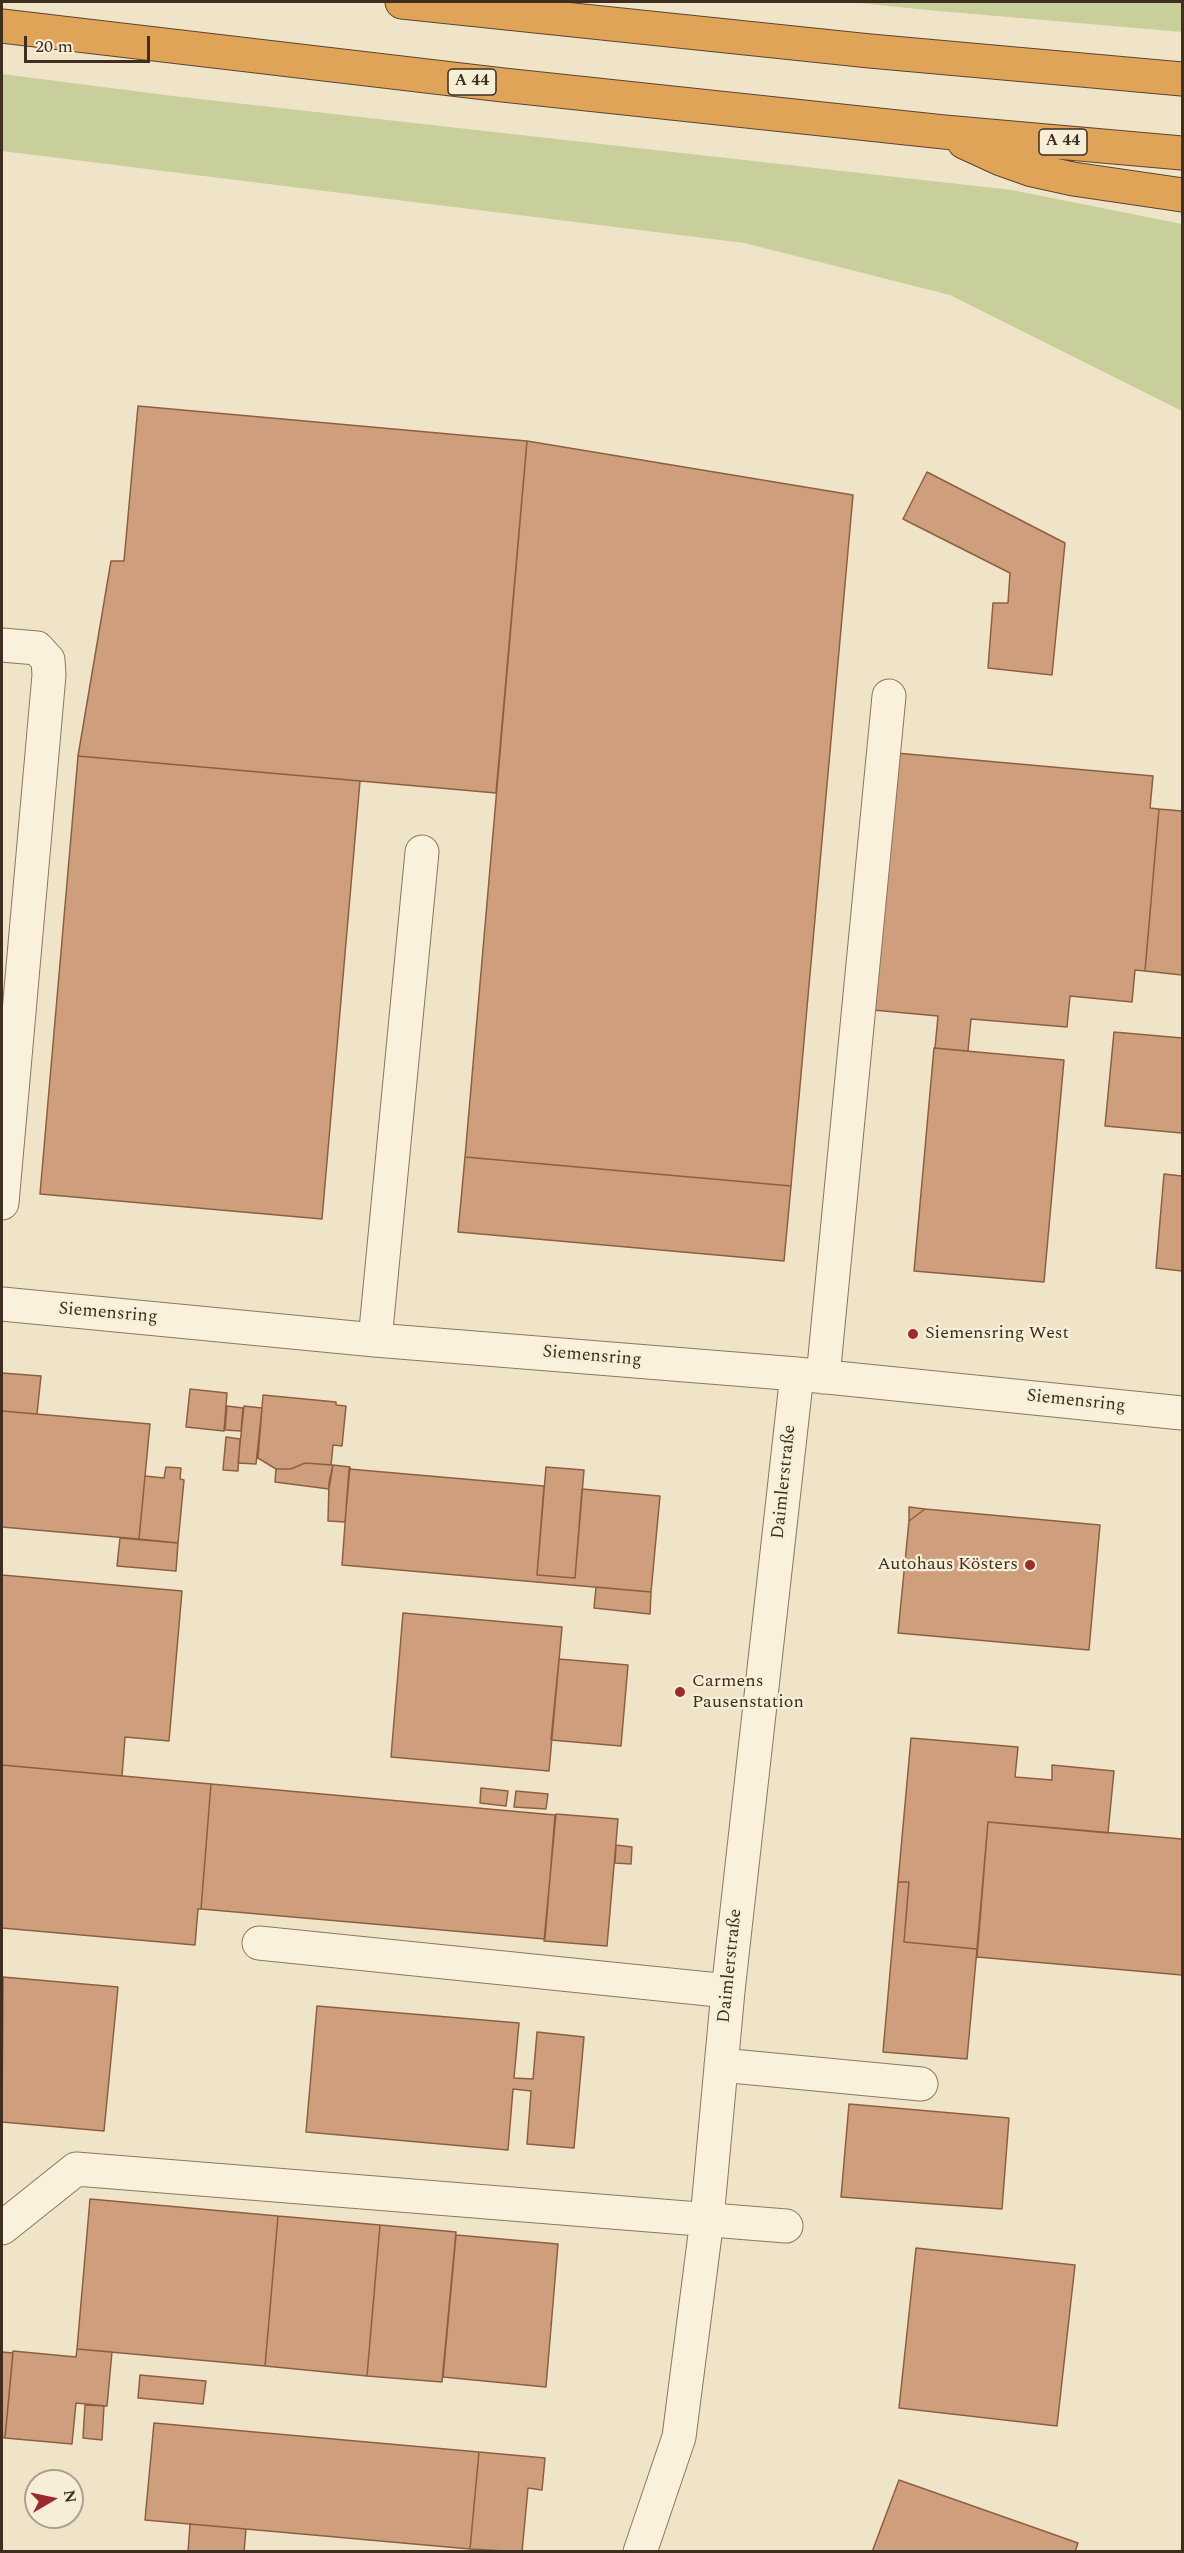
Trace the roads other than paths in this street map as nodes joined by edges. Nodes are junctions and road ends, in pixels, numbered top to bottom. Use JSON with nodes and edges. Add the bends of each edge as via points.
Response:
{"nodes":[{"id":1,"x":402,"y":2,"type":"edge"},
{"id":2,"x":2,"y":26,"type":"edge"},
{"id":3,"x":1182,"y":79,"type":"edge"},
{"id":4,"x":944,"y":132,"type":"junction"},
{"id":5,"x":1182,"y":153,"type":"edge"},
{"id":6,"x":1182,"y":195,"type":"edge"},
{"id":7,"x":2,"y":645,"type":"edge"},
{"id":8,"x":889,"y":696,"type":"dead end"},
{"id":9,"x":422,"y":852,"type":"dead end"},
{"id":10,"x":2,"y":1203,"type":"edge"},
{"id":11,"x":2,"y":1304,"type":"edge"},
{"id":12,"x":375,"y":1340,"type":"junction"},
{"id":13,"x":810,"y":1375,"type":"junction"},
{"id":14,"x":1182,"y":1413,"type":"edge"},
{"id":15,"x":259,"y":1943,"type":"dead end"},
{"id":16,"x":728,"y":1990,"type":"junction"},
{"id":17,"x":721,"y":2065,"type":"junction"},
{"id":18,"x":921,"y":2084,"type":"dead end"},
{"id":19,"x":707,"y":2219,"type":"junction"},
{"id":20,"x":786,"y":2226,"type":"dead end"},
{"id":21,"x":2,"y":2228,"type":"edge"},
{"id":22,"x":640,"y":2552,"type":"edge"}],
"edges":[{"from":1,"to":3,"type":"highway"},
{"from":2,"to":4,"type":"highway","number":"A 44","via":[[515,87]]},
{"from":4,"to":5,"type":"highway","number":"A 44"},
{"from":4,"to":6,"type":"highway","via":[[1032,170]]},
{"from":7,"to":10,"type":"street","via":[[37,648],[48,660],[49,675]]},
{"from":8,"to":13,"type":"street","name":"Daimlerstraße"},
{"from":9,"to":12,"type":"street"},
{"from":11,"to":12,"type":"street","name":"Siemensring"},
{"from":12,"to":13,"type":"street","name":"Siemensring"},
{"from":13,"to":14,"type":"street","name":"Siemensring"},
{"from":13,"to":16,"type":"street","name":"Daimlerstraße"},
{"from":15,"to":16,"type":"street"},
{"from":16,"to":17,"type":"street","name":"Daimlerstraße"},
{"from":17,"to":18,"type":"street"},
{"from":17,"to":19,"type":"street","name":"Daimlerstraße"},
{"from":19,"to":20,"type":"street"},
{"from":19,"to":21,"type":"street","via":[[76,2169]]},
{"from":19,"to":22,"type":"street","name":"Daimlerstraße","via":[[680,2437]]}]}
